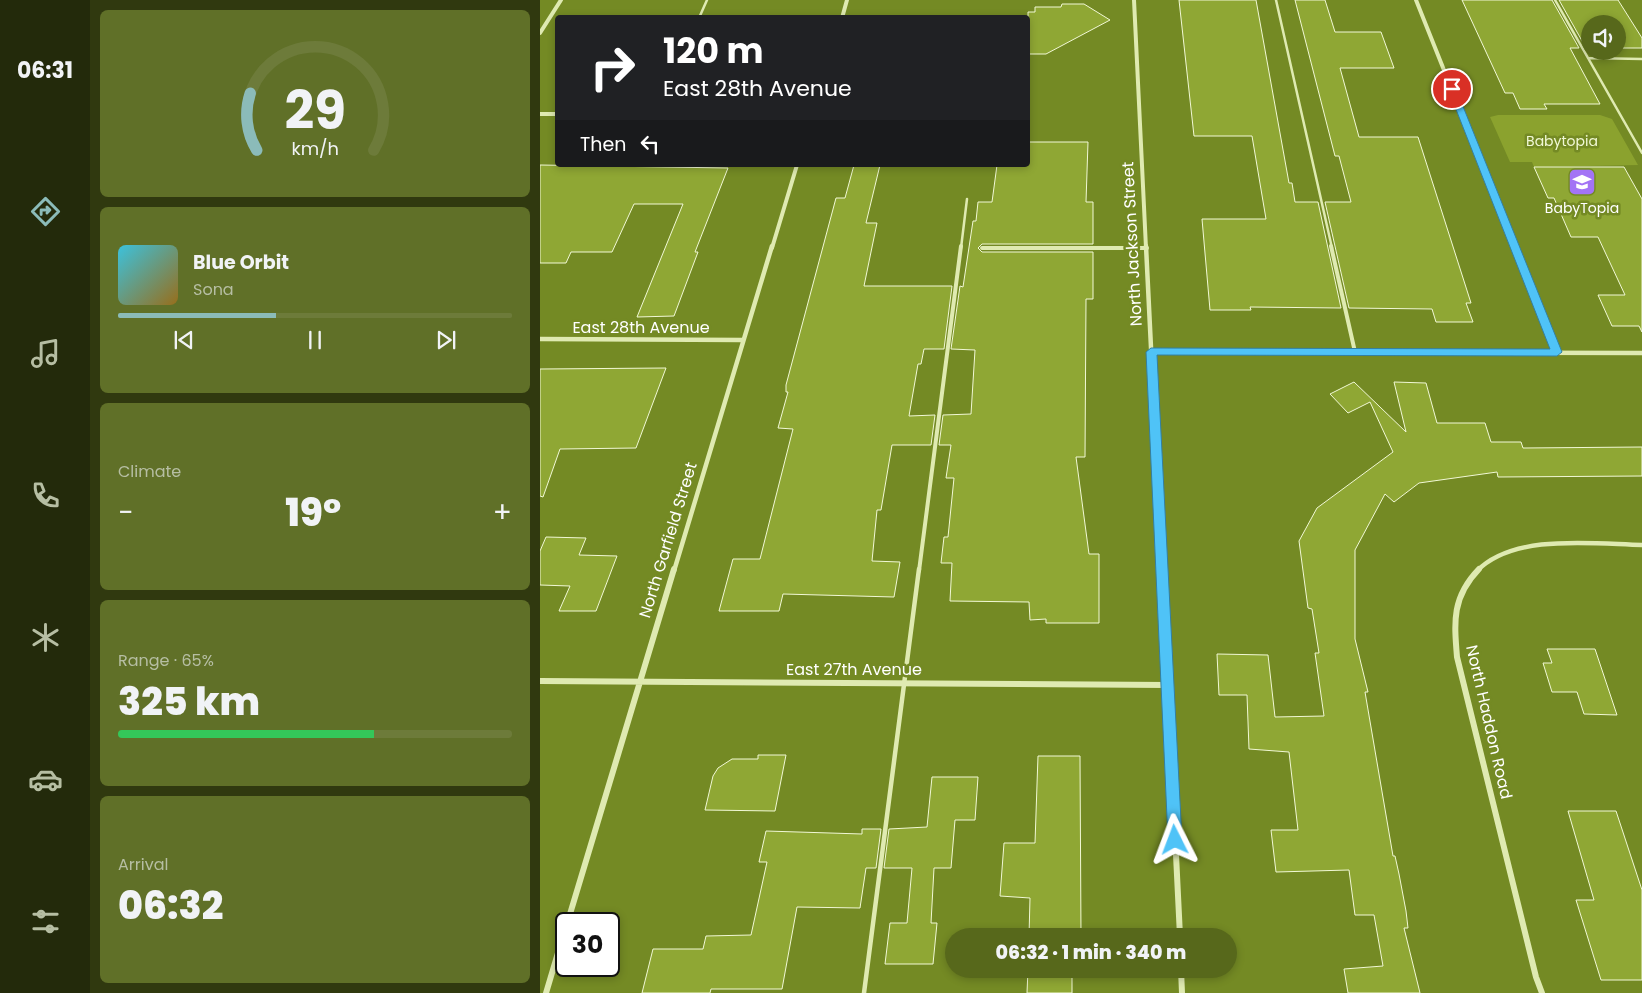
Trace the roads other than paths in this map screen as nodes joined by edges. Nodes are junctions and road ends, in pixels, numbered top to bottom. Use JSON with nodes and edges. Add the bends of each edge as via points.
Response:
{"nodes":[{"id":1,"x":562,"y":0,"type":"edge"},
{"id":2,"x":707,"y":0,"type":"edge"},
{"id":3,"x":847,"y":0,"type":"edge"},
{"id":4,"x":1134,"y":0,"type":"edge"},
{"id":5,"x":1276,"y":0,"type":"edge"},
{"id":6,"x":1416,"y":0,"type":"edge"},
{"id":7,"x":1555,"y":0,"type":"edge"},
{"id":8,"x":700,"y":15,"type":"edge"},
{"id":9,"x":843,"y":15,"type":"edge"},
{"id":10,"x":540,"y":33,"type":"edge"},
{"id":11,"x":1581,"y":46,"type":"edge"},
{"id":12,"x":1626,"y":59,"type":"edge"},
{"id":13,"x":1642,"y":59,"type":"edge"},
{"id":14,"x":1589,"y":60,"type":"edge"},
{"id":15,"x":540,"y":114,"type":"edge"},
{"id":16,"x":555,"y":114,"type":"edge"},
{"id":17,"x":1642,"y":153,"type":"edge"},
{"id":18,"x":796,"y":167,"type":"edge"},
{"id":19,"x":968,"y":199,"type":"dead end"},
{"id":20,"x":982,"y":248,"type":"dead end"},
{"id":21,"x":1147,"y":248,"type":"junction"},
{"id":22,"x":540,"y":340,"type":"edge"},
{"id":23,"x":742,"y":340,"type":"junction"},
{"id":24,"x":1151,"y":352,"type":"junction"},
{"id":25,"x":1355,"y":352,"type":"junction"},
{"id":26,"x":1557,"y":352,"type":"junction"},
{"id":27,"x":1642,"y":352,"type":"edge"},
{"id":28,"x":1642,"y":545,"type":"edge"},
{"id":29,"x":540,"y":681,"type":"edge"},
{"id":30,"x":641,"y":682,"type":"junction"},
{"id":31,"x":905,"y":682,"type":"junction"},
{"id":32,"x":1168,"y":685,"type":"junction"},
{"id":33,"x":571,"y":912,"type":"edge"},
{"id":34,"x":1180,"y":928,"type":"edge"},
{"id":35,"x":555,"y":964,"type":"edge"},
{"id":36,"x":1181,"y":978,"type":"edge"},
{"id":37,"x":546,"y":993,"type":"edge"},
{"id":38,"x":864,"y":993,"type":"edge"},
{"id":39,"x":1182,"y":993,"type":"edge"},
{"id":40,"x":1542,"y":993,"type":"edge"}],
"edges":[{"from":1,"to":10,"type":"street"},
{"from":2,"to":8,"type":"lane"},
{"from":3,"to":9,"type":"street"},
{"from":4,"to":21,"type":"street","name":"North Jackson Street"},
{"from":5,"to":25,"type":"lane"},
{"from":6,"to":26,"type":"street"},
{"from":7,"to":11,"type":"lane"},
{"from":12,"to":13,"type":"lane"},
{"from":14,"to":17,"type":"lane"},
{"from":15,"to":16,"type":"street"},
{"from":18,"to":23,"type":"street","name":"North Garfield Street"},
{"from":19,"to":31,"type":"lane"},
{"from":20,"to":21,"type":"lane"},
{"from":21,"to":24,"type":"street","name":"North Jackson Street"},
{"from":22,"to":23,"type":"street","name":"East 28th Avenue"},
{"from":23,"to":30,"type":"street","name":"North Garfield Street"},
{"from":24,"to":25,"type":"street"},
{"from":24,"to":32,"type":"street","name":"North Jackson Street"},
{"from":25,"to":26,"type":"street"},
{"from":26,"to":27,"type":"street"},
{"from":28,"to":40,"type":"street","name":"North Haddon Road","via":[[1552,545],[1496,555],[1481,564],[1468,578],[1456,608],[1457,656]]},
{"from":29,"to":30,"type":"street","name":"East 27th Avenue"},
{"from":30,"to":31,"type":"street","name":"East 27th Avenue"},
{"from":30,"to":33,"type":"street","name":"North Garfield Street"},
{"from":31,"to":32,"type":"street","name":"East 27th Avenue"},
{"from":31,"to":38,"type":"lane"},
{"from":32,"to":34,"type":"street","name":"North Jackson Street"},
{"from":35,"to":37,"type":"street","name":"North Garfield Street"},
{"from":36,"to":39,"type":"street"}]}
